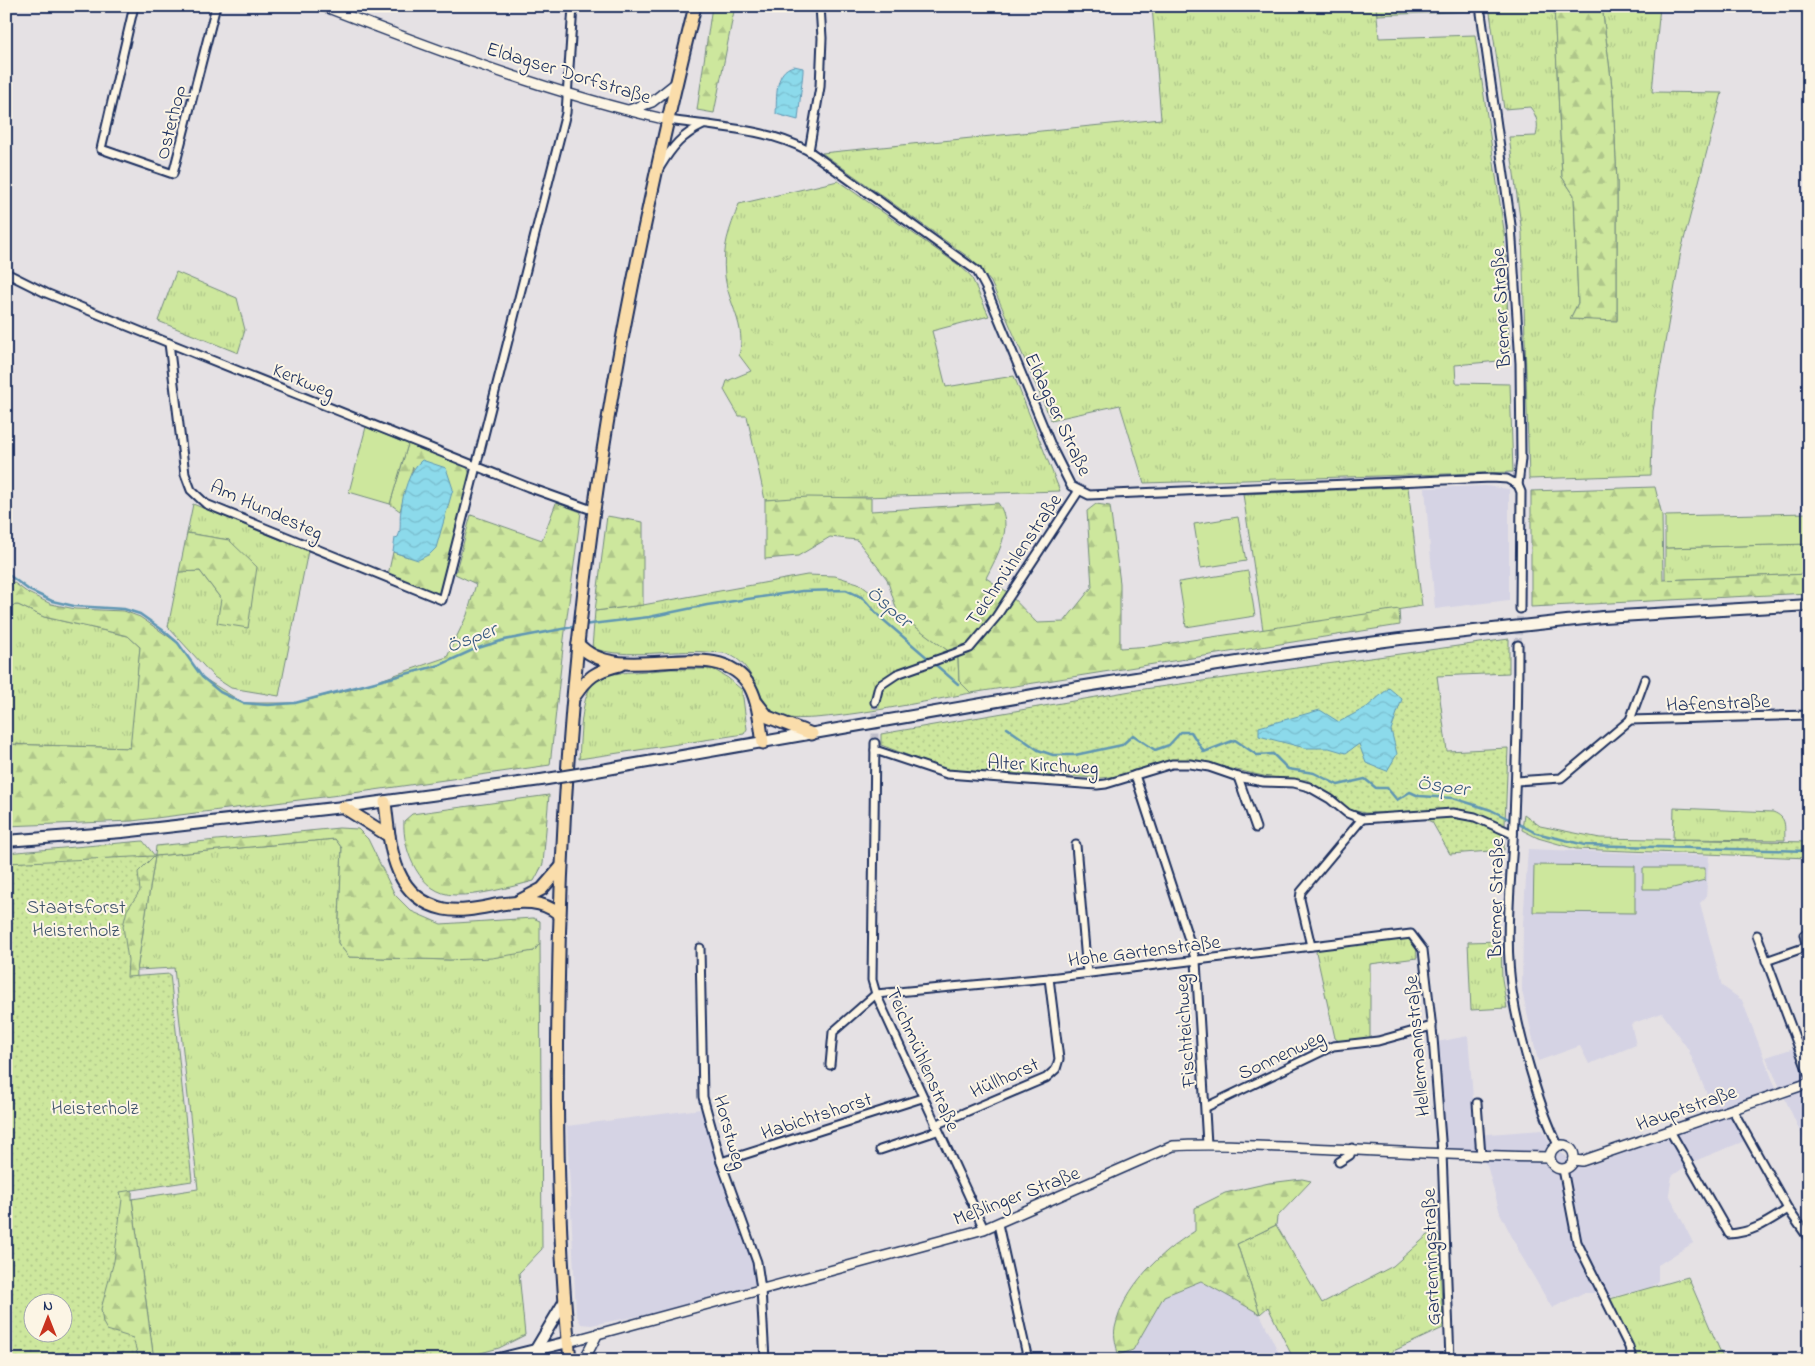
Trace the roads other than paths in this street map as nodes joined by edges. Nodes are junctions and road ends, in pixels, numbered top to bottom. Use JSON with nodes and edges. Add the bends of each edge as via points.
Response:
{"nodes":[{"id":1,"x":134,"y":6,"type":"edge"},
{"id":2,"x":216,"y":6,"type":"edge"},
{"id":3,"x":323,"y":6,"type":"edge"},
{"id":4,"x":573,"y":6,"type":"edge"},
{"id":5,"x":695,"y":6,"type":"edge"},
{"id":6,"x":820,"y":6,"type":"edge"},
{"id":7,"x":1480,"y":6,"type":"edge"},
{"id":8,"x":676,"y":83,"type":"junction"},
{"id":9,"x":568,"y":93,"type":"junction"},
{"id":10,"x":629,"y":110,"type":"junction"},
{"id":11,"x":668,"y":120,"type":"junction"},
{"id":12,"x":704,"y":125,"type":"junction"},
{"id":13,"x":809,"y":151,"type":"junction"},
{"id":14,"x":657,"y":171,"type":"junction"},
{"id":15,"x":6,"y":273,"type":"edge"},
{"id":16,"x":169,"y":343,"type":"junction"},
{"id":17,"x":477,"y":466,"type":"junction"},
{"id":18,"x":1518,"y":485,"type":"junction"},
{"id":19,"x":1078,"y":492,"type":"junction"},
{"id":20,"x":593,"y":510,"type":"junction"},
{"id":21,"x":1809,"y":605,"type":"edge"},
{"id":22,"x":1520,"y":609,"type":"tunnel mouth"},
{"id":23,"x":578,"y":641,"type":"junction"},
{"id":24,"x":1518,"y":644,"type":"tunnel mouth"},
{"id":25,"x":631,"y":663,"type":"junction"},
{"id":26,"x":1645,"y":679,"type":"dead end"},
{"id":27,"x":573,"y":699,"type":"junction"},
{"id":28,"x":756,"y":701,"type":"junction"},
{"id":29,"x":874,"y":702,"type":"tunnel mouth"},
{"id":30,"x":1809,"y":715,"type":"edge"},
{"id":31,"x":1630,"y":720,"type":"junction"},
{"id":32,"x":812,"y":734,"type":"junction"},
{"id":33,"x":763,"y":743,"type":"junction"},
{"id":34,"x":875,"y":746,"type":"joint"},
{"id":35,"x":1135,"y":776,"type":"junction"},
{"id":36,"x":1238,"y":777,"type":"junction"},
{"id":37,"x":1516,"y":781,"type":"junction"},
{"id":38,"x":385,"y":802,"type":"junction"},
{"id":39,"x":343,"y":807,"type":"junction"},
{"id":40,"x":1362,"y":819,"type":"junction"},
{"id":41,"x":1256,"y":828,"type":"dead end"},
{"id":42,"x":1513,"y":831,"type":"junction"},
{"id":43,"x":389,"y":836,"type":"junction"},
{"id":44,"x":6,"y":841,"type":"edge"},
{"id":45,"x":1076,"y":845,"type":"dead end"},
{"id":46,"x":561,"y":867,"type":"junction"},
{"id":47,"x":518,"y":901,"type":"junction"},
{"id":48,"x":559,"y":914,"type":"junction"},
{"id":49,"x":1809,"y":933,"type":"edge"},
{"id":50,"x":1757,"y":935,"type":"dead end"},
{"id":51,"x":1415,"y":937,"type":"joint"},
{"id":52,"x":1311,"y":946,"type":"junction"},
{"id":53,"x":1806,"y":947,"type":"junction"},
{"id":54,"x":700,"y":948,"type":"dead end"},
{"id":55,"x":1809,"y":956,"type":"edge"},
{"id":56,"x":1196,"y":961,"type":"junction"},
{"id":57,"x":1766,"y":961,"type":"junction"},
{"id":58,"x":1087,"y":973,"type":"junction"},
{"id":59,"x":1049,"y":978,"type":"junction"},
{"id":60,"x":876,"y":994,"type":"junction"},
{"id":61,"x":1432,"y":1026,"type":"junction"},
{"id":62,"x":830,"y":1065,"type":"dead end"},
{"id":63,"x":1809,"y":1075,"type":"edge"},
{"id":64,"x":1809,"y":1083,"type":"edge"},
{"id":65,"x":922,"y":1098,"type":"junction"},
{"id":66,"x":1477,"y":1103,"type":"dead end"},
{"id":67,"x":1206,"y":1107,"type":"junction"},
{"id":68,"x":1732,"y":1109,"type":"junction"},
{"id":69,"x":936,"y":1128,"type":"junction"},
{"id":70,"x":1670,"y":1131,"type":"junction"},
{"id":71,"x":1207,"y":1144,"type":"junction"},
{"id":72,"x":1558,"y":1145,"type":"junction"},
{"id":73,"x":1352,"y":1148,"type":"junction"},
{"id":74,"x":880,"y":1150,"type":"dead end"},
{"id":75,"x":1442,"y":1153,"type":"junction"},
{"id":76,"x":1481,"y":1156,"type":"junction"},
{"id":77,"x":1549,"y":1157,"type":"junction"},
{"id":78,"x":1574,"y":1160,"type":"junction"},
{"id":79,"x":721,"y":1162,"type":"junction"},
{"id":80,"x":1339,"y":1162,"type":"dead end"},
{"id":81,"x":1563,"y":1169,"type":"junction"},
{"id":82,"x":1788,"y":1209,"type":"junction"},
{"id":83,"x":998,"y":1224,"type":"junction"},
{"id":84,"x":984,"y":1229,"type":"junction"},
{"id":85,"x":1809,"y":1239,"type":"edge"},
{"id":86,"x":761,"y":1289,"type":"junction"},
{"id":87,"x":564,"y":1302,"type":"junction"},
{"id":88,"x":598,"y":1333,"type":"junction"},
{"id":89,"x":568,"y":1342,"type":"junction"},
{"id":90,"x":536,"y":1349,"type":"junction"},
{"id":91,"x":1028,"y":1358,"type":"edge"},
{"id":92,"x":495,"y":1360,"type":"edge"},
{"id":93,"x":570,"y":1360,"type":"edge"},
{"id":94,"x":584,"y":1360,"type":"edge"},
{"id":95,"x":765,"y":1360,"type":"edge"},
{"id":96,"x":1010,"y":1360,"type":"edge"},
{"id":97,"x":1450,"y":1360,"type":"edge"},
{"id":98,"x":1632,"y":1360,"type":"edge"}],
"edges":[{"from":1,"to":2,"type":"street","name":"Osterhop","via":[[101,148],[173,174]]},
{"from":3,"to":9,"type":"street","name":"Eldagser Dorfstraße","via":[[434,49]]},
{"from":4,"to":9,"type":"street"},
{"from":5,"to":8,"type":"main road"},
{"from":6,"to":13,"type":"street","via":[[820,87]]},
{"from":7,"to":18,"type":"street","name":"Bremer Straße","via":[[1511,225],[1520,363],[1521,459]]},
{"from":8,"to":10,"type":"street","via":[[652,102]]},
{"from":8,"to":11,"type":"main road"},
{"from":9,"to":10,"type":"street","name":"Eldagser Dorfstraße"},
{"from":9,"to":17,"type":"street","via":[[566,113]]},
{"from":10,"to":11,"type":"street","name":"Eldagser Dorfstraße"},
{"from":11,"to":12,"type":"street","name":"Eldagser Dorfstraße"},
{"from":11,"to":14,"type":"main road"},
{"from":12,"to":13,"type":"street","name":"Eldagser Dorfstraße","via":[[787,139]]},
{"from":12,"to":14,"type":"street","via":[[675,143]]},
{"from":13,"to":19,"type":"street","name":"Eldagser Straße","via":[[977,272],[1053,450],[1071,486]]},
{"from":14,"to":20,"type":"main road"},
{"from":15,"to":16,"type":"street","name":"Kerkweg","via":[[46,293]]},
{"from":16,"to":17,"type":"street","name":"Kerkweg"},
{"from":16,"to":17,"type":"street","name":"Am Hundesteg","via":[[185,474],[191,490],[201,500],[442,600]]},
{"from":17,"to":20,"type":"street","name":"Kerkweg"},
{"from":18,"to":19,"type":"street","name":"Eldagser Straße","via":[[1507,479],[1492,478],[1089,495]]},
{"from":18,"to":22,"type":"street","name":"Bremer Straße","via":[[1521,492]]},
{"from":19,"to":29,"type":"street","name":"Teichmühlenstraße","via":[[996,618],[970,648],[897,674],[879,686]]},
{"from":20,"to":23,"type":"main road"},
{"from":21,"to":32,"type":"main road","via":[[1603,617],[1391,640],[1073,688]]},
{"from":23,"to":25,"type":"main road","via":[[586,653],[594,657]]},
{"from":23,"to":27,"type":"main road"},
{"from":24,"to":37,"type":"street","name":"Bremer Straße"},
{"from":25,"to":27,"type":"main road","via":[[589,676]]},
{"from":25,"to":28,"type":"main road","via":[[719,663],[745,680]]},
{"from":26,"to":31,"type":"street","name":"Hafenstraße"},
{"from":27,"to":46,"type":"main road"},
{"from":28,"to":32,"type":"main road","via":[[768,717]]},
{"from":28,"to":33,"type":"main road"},
{"from":30,"to":31,"type":"street","name":"Hafenstraße"},
{"from":31,"to":37,"type":"street","name":"Hafenstraße","via":[[1561,778]]},
{"from":32,"to":33,"type":"main road"},
{"from":33,"to":38,"type":"main road","bridge":true},
{"from":34,"to":35,"type":"street","name":"Alter Kirchweg","via":[[947,774],[1097,785]]},
{"from":34,"to":60,"type":"street","name":"Teichmühlenstraße","via":[[872,980]]},
{"from":35,"to":36,"type":"street","name":"Alter Kirchweg","via":[[1172,764],[1190,764]]},
{"from":35,"to":56,"type":"street","name":"Fischteichweg"},
{"from":36,"to":40,"type":"street","name":"Alter Kirchweg","via":[[1294,783],[1309,788]]},
{"from":36,"to":41,"type":"street"},
{"from":37,"to":42,"type":"street","name":"Bremer Straße"},
{"from":38,"to":39,"type":"main road"},
{"from":38,"to":43,"type":"main road"},
{"from":39,"to":43,"type":"main road"},
{"from":39,"to":44,"type":"main road","via":[[122,832]]},
{"from":40,"to":42,"type":"street","via":[[1453,813],[1475,816]]},
{"from":40,"to":52,"type":"street","via":[[1301,892]]},
{"from":42,"to":72,"type":"street","name":"Bremer Straße","via":[[1509,919],[1513,997],[1534,1076]]},
{"from":43,"to":47,"type":"main road","via":[[398,875],[410,892],[427,904],[446,910]]},
{"from":45,"to":58,"type":"street"},
{"from":46,"to":47,"type":"main road","via":[[542,889]]},
{"from":46,"to":48,"type":"main road"},
{"from":47,"to":48,"type":"main road","via":[[540,903]]},
{"from":48,"to":87,"type":"main road","via":[[557,1086]]},
{"from":49,"to":53,"type":"street","via":[[1804,935]]},
{"from":50,"to":57,"type":"street"},
{"from":51,"to":52,"type":"street","name":"Hohe Gartenstraße","via":[[1411,934]]},
{"from":51,"to":61,"type":"street","name":"Hellermannstraße","via":[[1423,950]]},
{"from":52,"to":56,"type":"street","name":"Hohe Gartenstraße"},
{"from":53,"to":55,"type":"street"},
{"from":53,"to":57,"type":"street"},
{"from":54,"to":79,"type":"street","name":"Horstweg","via":[[703,1097]]},
{"from":56,"to":58,"type":"street","name":"Hohe Gartenstraße"},
{"from":56,"to":67,"type":"street","name":"Fischteichweg"},
{"from":57,"to":63,"type":"street"},
{"from":58,"to":59,"type":"street","name":"Hohe Gartenstraße"},
{"from":59,"to":60,"type":"street","name":"Hohe Gartenstraße"},
{"from":59,"to":69,"type":"street","name":"Hüllhorst","via":[[1059,1059],[1053,1073]]},
{"from":60,"to":62,"type":"street","via":[[833,1032]]},
{"from":60,"to":65,"type":"street","name":"Teichmühlenstraße"},
{"from":61,"to":67,"type":"street","name":"Sonnenweg","via":[[1378,1041],[1333,1046]]},
{"from":61,"to":75,"type":"street","name":"Hellermannstraße"},
{"from":64,"to":68,"type":"street","name":"Hauptstraße"},
{"from":65,"to":69,"type":"street","name":"Teichmühlenstraße"},
{"from":65,"to":79,"type":"street","name":"Habichtshorst"},
{"from":66,"to":76,"type":"street"},
{"from":67,"to":71,"type":"street","name":"Fischteichweg"},
{"from":68,"to":70,"type":"street","name":"Hauptstraße"},
{"from":68,"to":82,"type":"street"},
{"from":69,"to":74,"type":"street","name":"Hüllhorst"},
{"from":69,"to":84,"type":"street","name":"Teichmühlenstraße"},
{"from":70,"to":78,"type":"street","name":"Hauptstraße","via":[[1582,1161]]},
{"from":70,"to":82,"type":"street","via":[[1729,1234],[1744,1234]]},
{"from":71,"to":73,"type":"street","name":"Meßlinger Straße"},
{"from":71,"to":83,"type":"street","name":"Meßlinger Straße","via":[[1173,1146]]},
{"from":72,"to":77,"type":"street"},
{"from":72,"to":78,"type":"street","via":[[1563,1144],[1572,1150]]},
{"from":73,"to":75,"type":"street","name":"Meßlinger Straße"},
{"from":73,"to":80,"type":"street","via":[[1350,1155]]},
{"from":75,"to":76,"type":"street","name":"Meßlinger Straße"},
{"from":75,"to":97,"type":"street","name":"Gartenringstraße"},
{"from":76,"to":77,"type":"street"},
{"from":77,"to":81,"type":"street","via":[[1553,1165]]},
{"from":78,"to":81,"type":"street"},
{"from":79,"to":86,"type":"street","name":"Horstweg","via":[[757,1262]]},
{"from":81,"to":98,"type":"street","via":[[1577,1242],[1629,1347]]},
{"from":82,"to":85,"type":"street"},
{"from":83,"to":84,"type":"street","name":"Meßlinger Straße"},
{"from":83,"to":91,"type":"street"},
{"from":84,"to":86,"type":"street","name":"Meßlinger Straße"},
{"from":86,"to":88,"type":"street","name":"Meßlinger Straße"},
{"from":86,"to":95,"type":"street","name":"Horstweg"},
{"from":87,"to":89,"type":"main road"},
{"from":87,"to":90,"type":"main road"},
{"from":88,"to":89,"type":"street","name":"Meßlinger Straße"},
{"from":88,"to":94,"type":"street"},
{"from":89,"to":90,"type":"main road"},
{"from":89,"to":93,"type":"main road"},
{"from":90,"to":92,"type":"main road"},
{"from":91,"to":96,"type":"street"}]}
